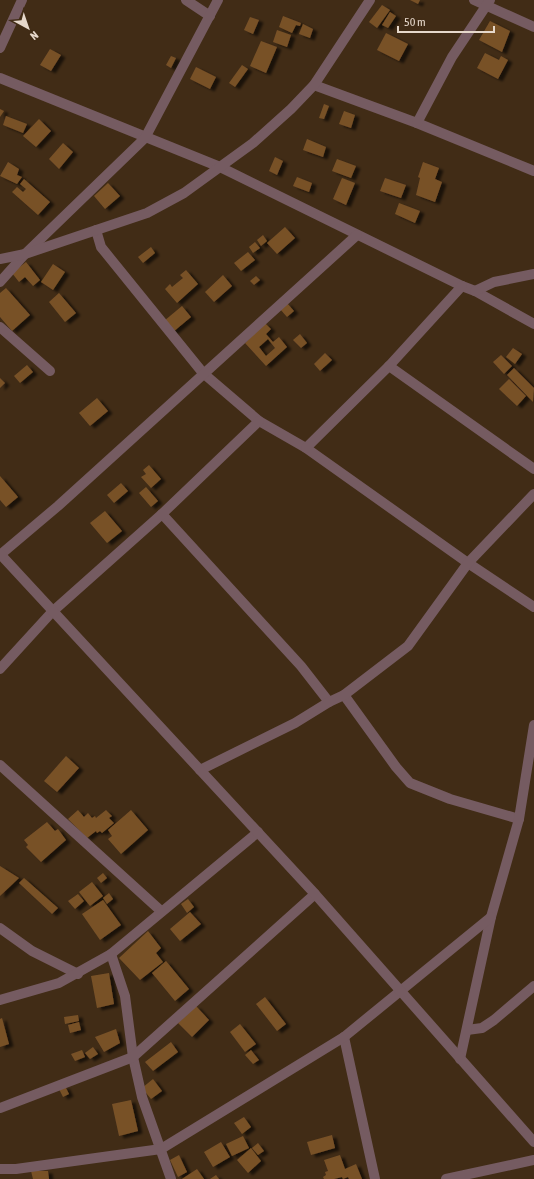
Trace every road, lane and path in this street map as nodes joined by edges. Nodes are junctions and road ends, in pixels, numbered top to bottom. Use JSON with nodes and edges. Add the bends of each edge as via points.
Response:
{"nodes":[{"id":1,"x":22,"y":0,"type":"edge"},
{"id":2,"x":186,"y":0,"type":"edge"},
{"id":3,"x":218,"y":0,"type":"edge"},
{"id":4,"x":370,"y":0,"type":"edge"},
{"id":5,"x":474,"y":0,"type":"edge"},
{"id":6,"x":488,"y":2,"type":"edge"},
{"id":7,"x":210,"y":16,"type":"junction"},
{"id":8,"x":534,"y":27,"type":"edge"},
{"id":9,"x":0,"y":48,"type":"edge"},
{"id":10,"x":0,"y":78,"type":"edge"},
{"id":11,"x":314,"y":84,"type":"junction"},
{"id":12,"x":417,"y":123,"type":"junction"},
{"id":13,"x":145,"y":138,"type":"junction"},
{"id":14,"x":220,"y":167,"type":"junction"},
{"id":15,"x":534,"y":171,"type":"edge"},
{"id":16,"x":96,"y":230,"type":"junction"},
{"id":17,"x":358,"y":235,"type":"junction"},
{"id":18,"x":25,"y":254,"type":"junction"},
{"id":19,"x":0,"y":259,"type":"edge"},
{"id":20,"x":534,"y":274,"type":"edge"},
{"id":21,"x":0,"y":282,"type":"edge"},
{"id":22,"x":462,"y":286,"type":"junction"},
{"id":23,"x":475,"y":291,"type":"junction"},
{"id":24,"x":534,"y":324,"type":"edge"},
{"id":25,"x":0,"y":327,"type":"edge"},
{"id":26,"x":389,"y":366,"type":"junction"},
{"id":27,"x":50,"y":371,"type":"dead end"},
{"id":28,"x":203,"y":373,"type":"junction"},
{"id":29,"x":259,"y":421,"type":"junction"},
{"id":30,"x":306,"y":448,"type":"junction"},
{"id":31,"x":534,"y":469,"type":"edge"},
{"id":32,"x":534,"y":494,"type":"edge"},
{"id":33,"x":162,"y":514,"type":"junction"},
{"id":34,"x":0,"y":555,"type":"edge"},
{"id":35,"x":468,"y":563,"type":"junction"},
{"id":36,"x":534,"y":607,"type":"edge"},
{"id":37,"x":52,"y":612,"type":"junction"},
{"id":38,"x":0,"y":669,"type":"edge"},
{"id":39,"x":344,"y":695,"type":"junction"},
{"id":40,"x":329,"y":702,"type":"junction"},
{"id":41,"x":534,"y":725,"type":"edge"},
{"id":42,"x":0,"y":765,"type":"edge"},
{"id":43,"x":200,"y":770,"type":"junction"},
{"id":44,"x":519,"y":819,"type":"junction"},
{"id":45,"x":258,"y":832,"type":"junction"},
{"id":46,"x":315,"y":894,"type":"junction"},
{"id":47,"x":161,"y":911,"type":"junction"},
{"id":48,"x":491,"y":917,"type":"junction"},
{"id":49,"x":0,"y":928,"type":"edge"},
{"id":50,"x":110,"y":954,"type":"junction"},
{"id":51,"x":78,"y":974,"type":"junction"},
{"id":52,"x":534,"y":986,"type":"edge"},
{"id":53,"x":401,"y":992,"type":"junction"},
{"id":54,"x":0,"y":1000,"type":"edge"},
{"id":55,"x":467,"y":1030,"type":"junction"},
{"id":56,"x":344,"y":1037,"type":"junction"},
{"id":57,"x":133,"y":1056,"type":"junction"},
{"id":58,"x":460,"y":1059,"type":"junction"},
{"id":59,"x":0,"y":1108,"type":"edge"},
{"id":60,"x":534,"y":1142,"type":"edge"},
{"id":61,"x":161,"y":1149,"type":"junction"},
{"id":62,"x":534,"y":1160,"type":"edge"},
{"id":63,"x":0,"y":1169,"type":"edge"},
{"id":64,"x":171,"y":1179,"type":"edge"},
{"id":65,"x":375,"y":1179,"type":"edge"},
{"id":66,"x":446,"y":1179,"type":"edge"}],
"edges":[{"from":1,"to":9,"type":"street"},
{"from":2,"to":7,"type":"street"},
{"from":3,"to":7,"type":"street"},
{"from":4,"to":11,"type":"street"},
{"from":5,"to":6,"type":"street"},
{"from":6,"to":8,"type":"street"},
{"from":6,"to":12,"type":"street","via":[[452,57]]},
{"from":7,"to":13,"type":"street"},
{"from":10,"to":13,"type":"street"},
{"from":11,"to":12,"type":"street"},
{"from":11,"to":14,"type":"street","via":[[253,143]]},
{"from":12,"to":15,"type":"street"},
{"from":13,"to":14,"type":"street"},
{"from":13,"to":18,"type":"street"},
{"from":14,"to":16,"type":"street","via":[[147,213]]},
{"from":14,"to":17,"type":"street"},
{"from":16,"to":18,"type":"street"},
{"from":16,"to":28,"type":"street","via":[[101,247]]},
{"from":17,"to":22,"type":"street"},
{"from":17,"to":28,"type":"street"},
{"from":18,"to":19,"type":"street"},
{"from":18,"to":21,"type":"street"},
{"from":20,"to":23,"type":"street","via":[[494,282]]},
{"from":22,"to":23,"type":"street"},
{"from":22,"to":26,"type":"street"},
{"from":23,"to":24,"type":"street"},
{"from":25,"to":27,"type":"street"},
{"from":26,"to":30,"type":"street"},
{"from":26,"to":31,"type":"street"},
{"from":28,"to":29,"type":"street"},
{"from":28,"to":34,"type":"street","via":[[58,506]]},
{"from":29,"to":30,"type":"street"},
{"from":29,"to":33,"type":"street"},
{"from":30,"to":35,"type":"street"},
{"from":32,"to":35,"type":"street"},
{"from":33,"to":37,"type":"street"},
{"from":33,"to":40,"type":"street","via":[[301,666]]},
{"from":34,"to":37,"type":"street"},
{"from":35,"to":36,"type":"street"},
{"from":35,"to":39,"type":"street","via":[[408,646]]},
{"from":37,"to":38,"type":"street"},
{"from":37,"to":43,"type":"street"},
{"from":39,"to":40,"type":"street"},
{"from":39,"to":44,"type":"street","via":[[410,783],[450,799]]},
{"from":40,"to":43,"type":"street","via":[[295,723]]},
{"from":41,"to":44,"type":"street"},
{"from":42,"to":47,"type":"street"},
{"from":43,"to":45,"type":"street"},
{"from":44,"to":48,"type":"street"},
{"from":45,"to":46,"type":"street"},
{"from":45,"to":47,"type":"street"},
{"from":46,"to":53,"type":"street"},
{"from":46,"to":57,"type":"street"},
{"from":47,"to":50,"type":"street"},
{"from":48,"to":53,"type":"street"},
{"from":48,"to":55,"type":"street"},
{"from":49,"to":51,"type":"street","via":[[32,951]]},
{"from":50,"to":51,"type":"street"},
{"from":50,"to":57,"type":"street","via":[[125,996]]},
{"from":51,"to":54,"type":"street","via":[[59,983]]},
{"from":52,"to":55,"type":"street","via":[[482,1028]]},
{"from":53,"to":56,"type":"street"},
{"from":53,"to":58,"type":"street"},
{"from":55,"to":58,"type":"street"},
{"from":56,"to":61,"type":"street"},
{"from":56,"to":65,"type":"street"},
{"from":57,"to":59,"type":"street"},
{"from":57,"to":61,"type":"street","via":[[142,1097]]},
{"from":58,"to":60,"type":"street"},
{"from":61,"to":63,"type":"street"},
{"from":61,"to":64,"type":"street"},
{"from":62,"to":66,"type":"street"}]}
